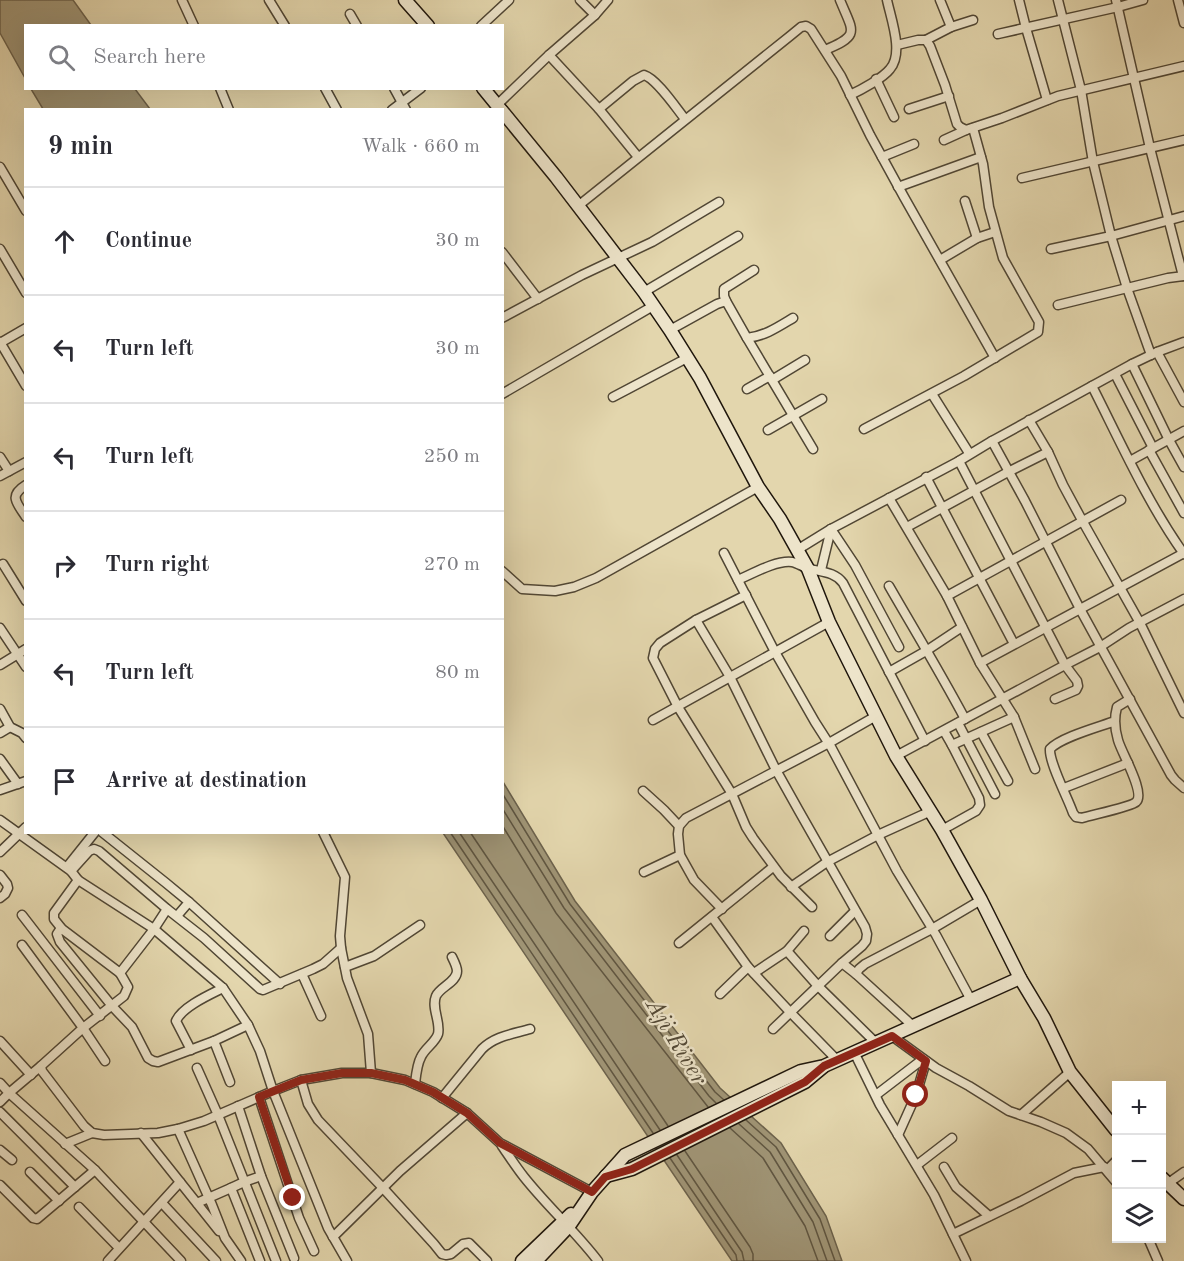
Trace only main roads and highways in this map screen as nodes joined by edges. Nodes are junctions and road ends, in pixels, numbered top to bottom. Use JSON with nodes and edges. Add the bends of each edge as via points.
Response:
{"nodes":[{"id":1,"x":405,"y":0,"type":"edge"},
{"id":2,"x":426,"y":24,"type":"edge"},
{"id":3,"x":485,"y":90,"type":"edge"},
{"id":4,"x":500,"y":108,"type":"edge"},
{"id":5,"x":504,"y":113,"type":"edge"},
{"id":6,"x":1020,"y":978,"type":"junction"},
{"id":7,"x":803,"y":1077,"type":"junction"},
{"id":8,"x":1112,"y":1125,"type":"edge"},
{"id":9,"x":605,"y":1177,"type":"junction"},
{"id":10,"x":1166,"y":1183,"type":"edge"},
{"id":11,"x":1184,"y":1199,"type":"edge"},
{"id":12,"x":566,"y":1223,"type":"junction"},
{"id":13,"x":522,"y":1261,"type":"edge"},
{"id":14,"x":536,"y":1261,"type":"edge"}],
"edges":[{"from":1,"to":2,"type":"main road"},
{"from":3,"to":4,"type":"main road"},
{"from":5,"to":6,"type":"main road","via":[[670,330],[758,487],[797,550],[815,570],[829,622],[896,756],[942,830]]},
{"from":6,"to":7,"type":"main road"},
{"from":6,"to":8,"type":"main road","via":[[1070,1072]]},
{"from":7,"to":9,"type":"main road","via":[[632,1169]]},
{"from":7,"to":9,"type":"main road","via":[[625,1155]]},
{"from":9,"to":12,"type":"main road"},
{"from":10,"to":11,"type":"main road"},
{"from":12,"to":13,"type":"main road"},
{"from":12,"to":14,"type":"main road"}]}
